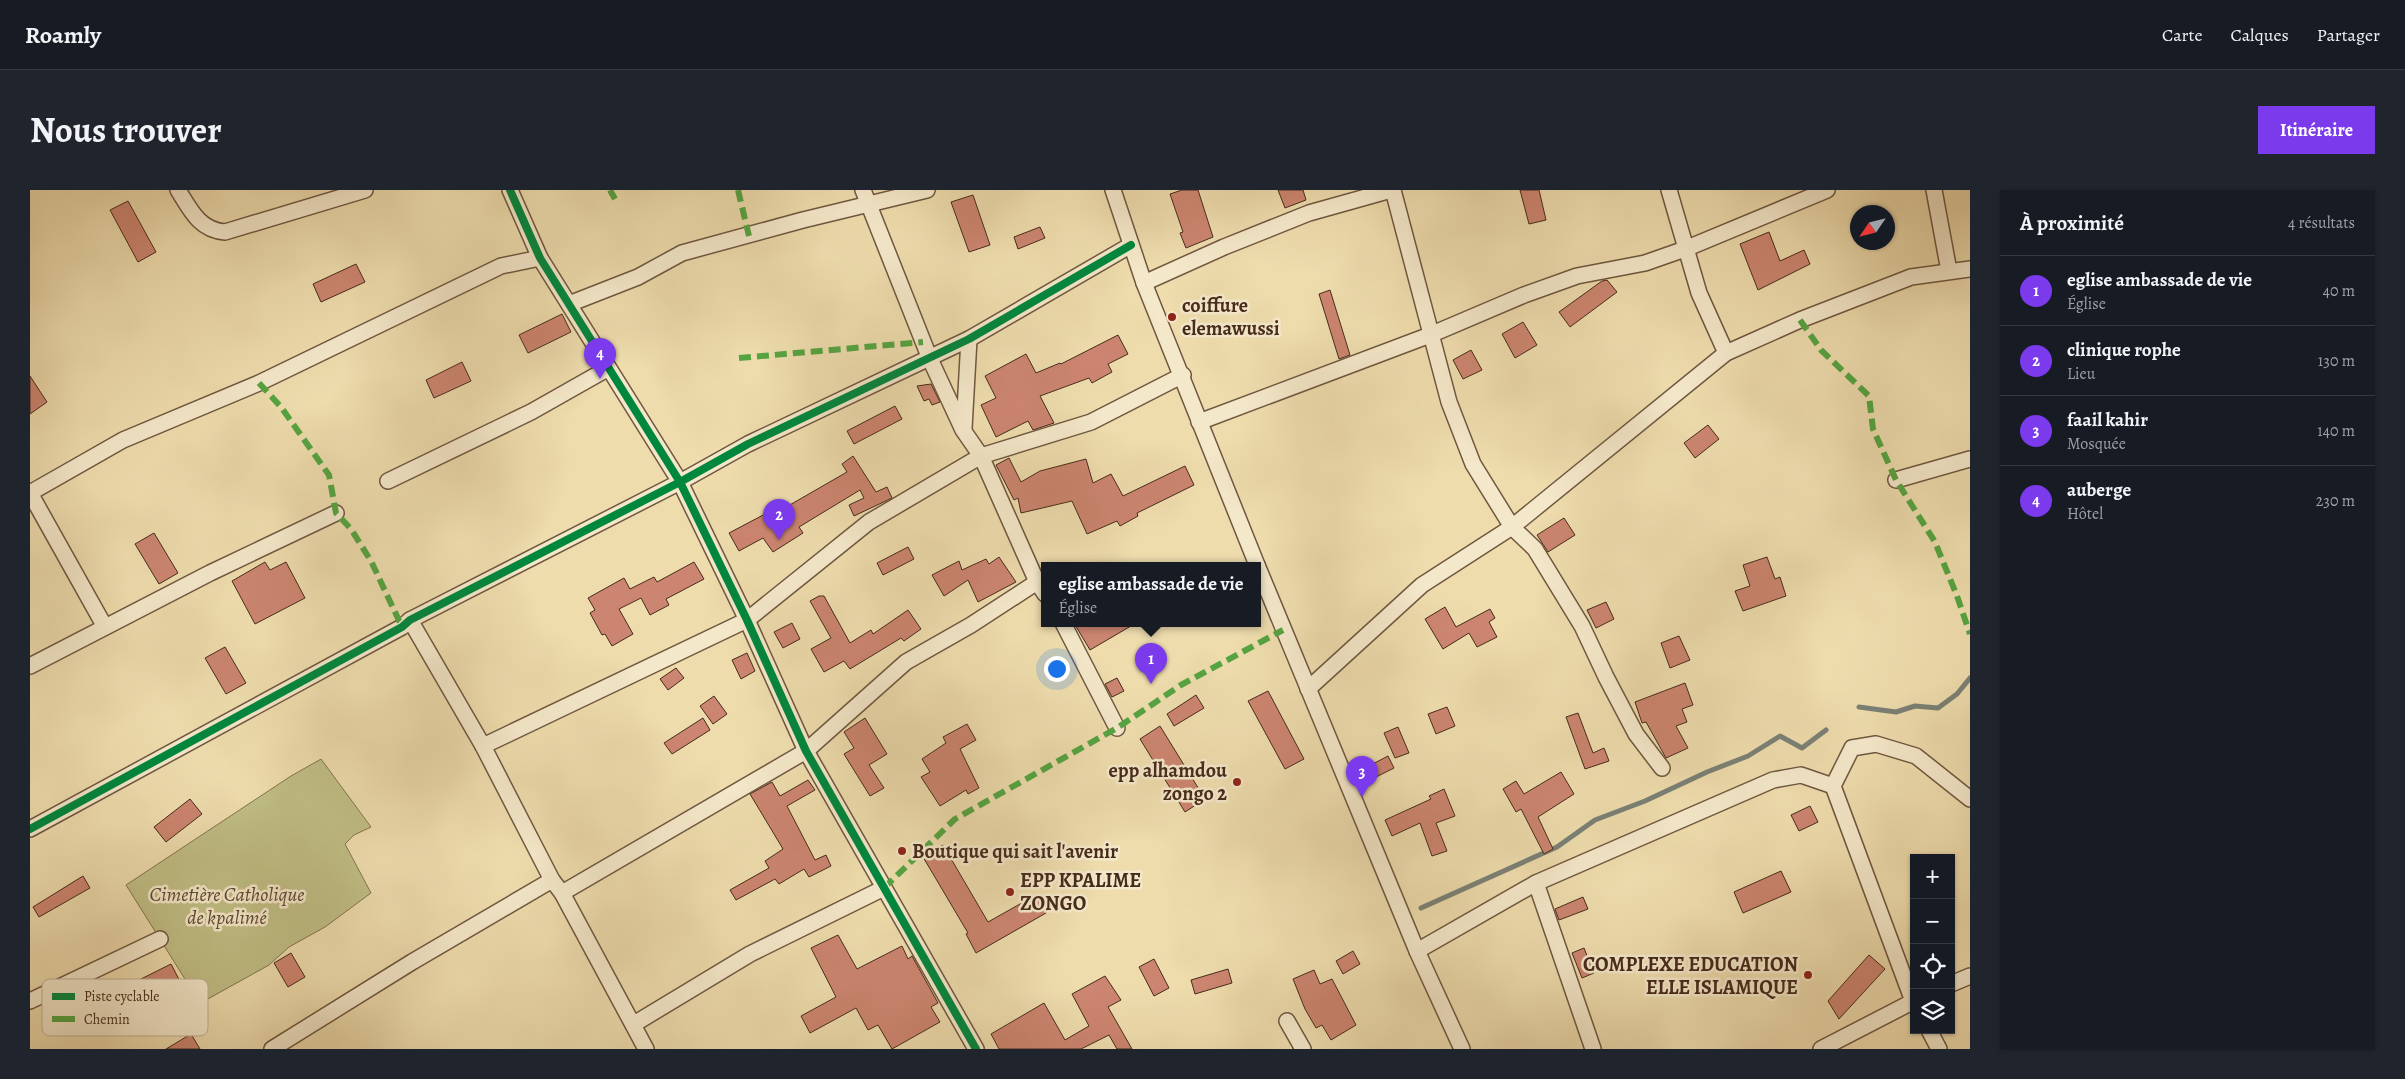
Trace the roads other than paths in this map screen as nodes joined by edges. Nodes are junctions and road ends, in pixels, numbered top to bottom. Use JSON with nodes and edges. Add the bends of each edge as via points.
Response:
{"nodes":[{"id":1,"x":178,"y":190,"type":"edge"},
{"id":2,"x":365,"y":190,"type":"edge"},
{"id":3,"x":510,"y":190,"type":"edge"},
{"id":4,"x":927,"y":190,"type":"edge"},
{"id":5,"x":1114,"y":190,"type":"edge"},
{"id":6,"x":1392,"y":190,"type":"edge"},
{"id":7,"x":1669,"y":190,"type":"edge"},
{"id":8,"x":1827,"y":190,"type":"edge"},
{"id":9,"x":1934,"y":190,"type":"edge"},
{"id":10,"x":866,"y":197,"type":"edge"},
{"id":11,"x":1130,"y":245,"type":"junction"},
{"id":12,"x":1685,"y":249,"type":"junction"},
{"id":13,"x":540,"y":258,"type":"junction"},
{"id":14,"x":1970,"y":269,"type":"edge"},
{"id":15,"x":1949,"y":271,"type":"junction"},
{"id":16,"x":1144,"y":283,"type":"junction"},
{"id":17,"x":569,"y":304,"type":"junction"},
{"id":18,"x":1430,"y":335,"type":"junction"},
{"id":19,"x":969,"y":339,"type":"junction"},
{"id":20,"x":1726,"y":353,"type":"junction"},
{"id":21,"x":930,"y":359,"type":"junction"},
{"id":22,"x":607,"y":369,"type":"junction"},
{"id":23,"x":1183,"y":376,"type":"junction"},
{"id":24,"x":1199,"y":422,"type":"junction"},
{"id":25,"x":963,"y":430,"type":"junction"},
{"id":26,"x":981,"y":456,"type":"junction"},
{"id":27,"x":1970,"y":459,"type":"edge"},
{"id":28,"x":1896,"y":480,"type":"dead end"},
{"id":29,"x":388,"y":481,"type":"dead end"},
{"id":30,"x":680,"y":482,"type":"junction"},
{"id":31,"x":30,"y":493,"type":"edge"},
{"id":32,"x":336,"y":514,"type":"dead end"},
{"id":33,"x":1512,"y":527,"type":"junction"},
{"id":34,"x":1256,"y":562,"type":"edge"},
{"id":35,"x":1261,"y":575,"type":"edge"},
{"id":36,"x":1041,"y":588,"type":"edge"},
{"id":37,"x":410,"y":620,"type":"junction"},
{"id":38,"x":747,"y":620,"type":"junction"},
{"id":39,"x":1065,"y":627,"type":"edge"},
{"id":40,"x":105,"y":628,"type":"junction"},
{"id":41,"x":30,"y":666,"type":"edge"},
{"id":42,"x":1308,"y":689,"type":"junction"},
{"id":43,"x":1118,"y":728,"type":"dead end"},
{"id":44,"x":483,"y":746,"type":"junction"},
{"id":45,"x":806,"y":751,"type":"junction"},
{"id":46,"x":1662,"y":768,"type":"dead end"},
{"id":47,"x":1833,"y":786,"type":"junction"},
{"id":48,"x":1970,"y":799,"type":"edge"},
{"id":49,"x":30,"y":830,"type":"edge"},
{"id":50,"x":552,"y":880,"type":"junction"},
{"id":51,"x":1536,"y":884,"type":"junction"},
{"id":52,"x":884,"y":888,"type":"junction"},
{"id":53,"x":562,"y":893,"type":"junction"},
{"id":54,"x":160,"y":939,"type":"dead end"},
{"id":55,"x":1417,"y":951,"type":"junction"},
{"id":56,"x":1970,"y":976,"type":"edge"},
{"id":57,"x":76,"y":979,"type":"edge"},
{"id":58,"x":1955,"y":982,"type":"edge"},
{"id":59,"x":1910,"y":994,"type":"edge"},
{"id":60,"x":42,"y":995,"type":"edge"},
{"id":61,"x":30,"y":1001,"type":"edge"},
{"id":62,"x":1910,"y":1004,"type":"edge"},
{"id":63,"x":1287,"y":1021,"type":"dead end"},
{"id":64,"x":634,"y":1024,"type":"junction"},
{"id":65,"x":1930,"y":1034,"type":"edge"},
{"id":66,"x":272,"y":1049,"type":"edge"},
{"id":67,"x":646,"y":1049,"type":"edge"},
{"id":68,"x":976,"y":1049,"type":"edge"},
{"id":69,"x":1303,"y":1049,"type":"edge"},
{"id":70,"x":1462,"y":1049,"type":"edge"},
{"id":71,"x":1593,"y":1049,"type":"edge"},
{"id":72,"x":1821,"y":1049,"type":"edge"},
{"id":73,"x":1939,"y":1049,"type":"edge"}],
"edges":[{"from":1,"to":2,"type":"street","via":[[197,220],[206,227],[225,232]]},
{"from":3,"to":13,"type":"street"},
{"from":4,"to":10,"type":"street"},
{"from":5,"to":11,"type":"street"},
{"from":6,"to":16,"type":"street","via":[[1309,213]]},
{"from":6,"to":18,"type":"street"},
{"from":7,"to":12,"type":"street"},
{"from":8,"to":12,"type":"street"},
{"from":9,"to":15,"type":"street"},
{"from":10,"to":17,"type":"street","via":[[682,253],[638,277]]},
{"from":10,"to":21,"type":"street"},
{"from":11,"to":16,"type":"street"},
{"from":11,"to":19,"type":"street"},
{"from":12,"to":18,"type":"street","via":[[1645,263],[1577,276]]},
{"from":12,"to":20,"type":"street","via":[[1699,294]]},
{"from":13,"to":17,"type":"street"},
{"from":13,"to":31,"type":"street","via":[[501,266],[259,383],[123,440]]},
{"from":14,"to":15,"type":"street"},
{"from":15,"to":20,"type":"street","via":[[1911,277]]},
{"from":16,"to":23,"type":"street"},
{"from":17,"to":22,"type":"street"},
{"from":18,"to":24,"type":"street"},
{"from":18,"to":33,"type":"street","via":[[1473,464]]},
{"from":19,"to":21,"type":"street"},
{"from":19,"to":25,"type":"street"},
{"from":20,"to":33,"type":"street"},
{"from":21,"to":25,"type":"street"},
{"from":21,"to":30,"type":"street","via":[[748,444]]},
{"from":22,"to":29,"type":"street","via":[[531,412]]},
{"from":22,"to":30,"type":"street"},
{"from":23,"to":24,"type":"street"},
{"from":23,"to":26,"type":"street","via":[[1091,422]]},
{"from":24,"to":34,"type":"street"},
{"from":25,"to":26,"type":"street"},
{"from":26,"to":36,"type":"street"},
{"from":26,"to":38,"type":"street","via":[[869,522]]},
{"from":27,"to":28,"type":"street"},
{"from":30,"to":37,"type":"street"},
{"from":30,"to":38,"type":"street"},
{"from":31,"to":40,"type":"street"},
{"from":32,"to":40,"type":"street","via":[[210,573]]},
{"from":33,"to":42,"type":"street","via":[[1422,585]]},
{"from":33,"to":46,"type":"street","via":[[1536,549],[1582,626],[1636,734]]},
{"from":35,"to":42,"type":"street"},
{"from":36,"to":45,"type":"street","via":[[906,662]]},
{"from":37,"to":44,"type":"street"},
{"from":37,"to":49,"type":"street"},
{"from":38,"to":44,"type":"street"},
{"from":38,"to":45,"type":"street"},
{"from":39,"to":43,"type":"street"},
{"from":40,"to":41,"type":"street"},
{"from":42,"to":55,"type":"street"},
{"from":44,"to":50,"type":"street"},
{"from":45,"to":52,"type":"street"},
{"from":45,"to":53,"type":"street"},
{"from":47,"to":48,"type":"street","via":[[1852,748],[1876,744],[1916,756]]},
{"from":47,"to":51,"type":"street","via":[[1801,775],[1773,780]]},
{"from":47,"to":59,"type":"street"},
{"from":50,"to":53,"type":"street"},
{"from":50,"to":66,"type":"street"},
{"from":51,"to":55,"type":"street"},
{"from":51,"to":71,"type":"street"},
{"from":52,"to":64,"type":"street","via":[[750,954]]},
{"from":52,"to":68,"type":"street"},
{"from":53,"to":64,"type":"street"},
{"from":54,"to":57,"type":"street"},
{"from":55,"to":70,"type":"street"},
{"from":56,"to":58,"type":"street"},
{"from":60,"to":61,"type":"street"},
{"from":62,"to":72,"type":"street"},
{"from":63,"to":69,"type":"street"},
{"from":64,"to":67,"type":"street"},
{"from":65,"to":73,"type":"street"}]}
